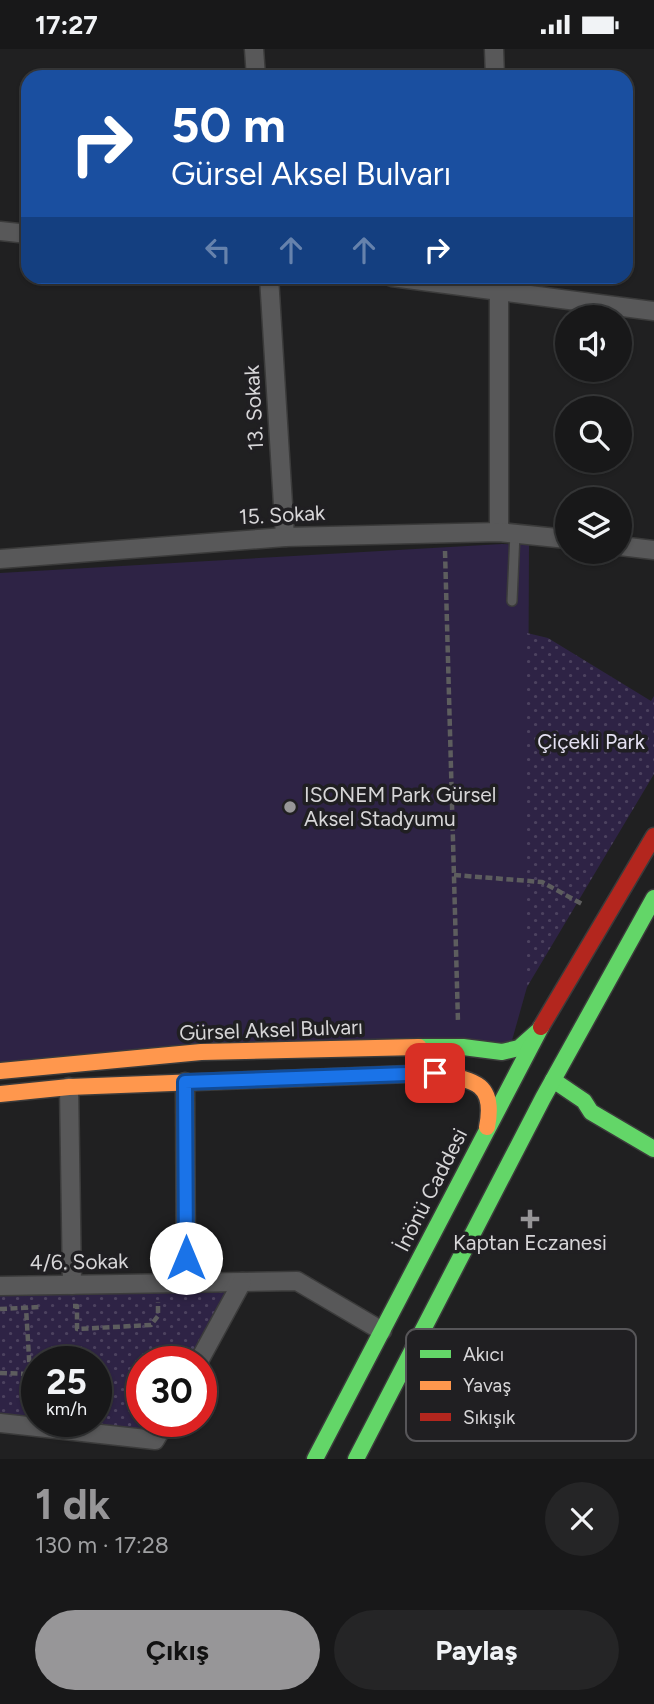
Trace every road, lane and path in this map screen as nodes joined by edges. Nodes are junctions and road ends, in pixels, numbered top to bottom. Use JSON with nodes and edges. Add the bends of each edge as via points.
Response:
{"nodes":[{"id":1,"x":254,"y":49,"type":"edge"},
{"id":2,"x":494,"y":49,"type":"edge"},
{"id":3,"x":256,"y":70,"type":"edge"},
{"id":4,"x":495,"y":70,"type":"edge"},
{"id":5,"x":0,"y":231,"type":"edge"},
{"id":6,"x":21,"y":233,"type":"edge"},
{"id":7,"x":269,"y":284,"type":"edge"},
{"id":8,"x":499,"y":284,"type":"edge"},
{"id":9,"x":654,"y":311,"type":"edge"},
{"id":10,"x":445,"y":533,"type":"junction"},
{"id":11,"x":507,"y":533,"type":"junction"},
{"id":12,"x":285,"y":537,"type":"junction"},
{"id":13,"x":555,"y":538,"type":"edge"},
{"id":14,"x":632,"y":547,"type":"edge"},
{"id":15,"x":654,"y":550,"type":"edge"},
{"id":16,"x":0,"y":559,"type":"edge"},
{"id":17,"x":512,"y":601,"type":"dead end"},
{"id":18,"x":654,"y":836,"type":"edge"},
{"id":19,"x":454,"y":875,"type":"junction"},
{"id":20,"x":654,"y":898,"type":"edge"},
{"id":21,"x":582,"y":904,"type":"dead end"},
{"id":22,"x":538,"y":1031,"type":"junction"},
{"id":23,"x":459,"y":1047,"type":"junction"},
{"id":24,"x":495,"y":1052,"type":"junction"},
{"id":25,"x":0,"y":1071,"type":"edge"},
{"id":26,"x":477,"y":1081,"type":"junction"},
{"id":27,"x":185,"y":1082,"type":"junction"},
{"id":28,"x":535,"y":1086,"type":"junction"},
{"id":29,"x":69,"y":1087,"type":"junction"},
{"id":30,"x":0,"y":1094,"type":"edge"},
{"id":31,"x":591,"y":1112,"type":"junction"},
{"id":32,"x":486,"y":1128,"type":"junction"},
{"id":33,"x":654,"y":1149,"type":"edge"},
{"id":34,"x":242,"y":1282,"type":"junction"},
{"id":35,"x":158,"y":1283,"type":"junction"},
{"id":36,"x":186,"y":1283,"type":"junction"},
{"id":37,"x":72,"y":1285,"type":"junction"},
{"id":38,"x":0,"y":1286,"type":"edge"},
{"id":39,"x":64,"y":1306,"type":"dead end"},
{"id":40,"x":51,"y":1307,"type":"dead end"},
{"id":41,"x":26,"y":1308,"type":"junction"},
{"id":42,"x":0,"y":1309,"type":"edge"},
{"id":43,"x":418,"y":1329,"type":"edge"},
{"id":44,"x":382,"y":1331,"type":"junction"},
{"id":45,"x":207,"y":1346,"type":"edge"},
{"id":46,"x":406,"y":1355,"type":"edge"},
{"id":47,"x":0,"y":1373,"type":"edge"},
{"id":48,"x":0,"y":1423,"type":"edge"},
{"id":49,"x":126,"y":1437,"type":"edge"},
{"id":50,"x":128,"y":1437,"type":"edge"},
{"id":51,"x":157,"y":1437,"type":"edge"},
{"id":52,"x":316,"y":1459,"type":"edge"},
{"id":53,"x":356,"y":1459,"type":"edge"}],
"edges":[{"from":1,"to":3,"type":"street"},
{"from":2,"to":4,"type":"street"},
{"from":5,"to":6,"type":"street"},
{"from":7,"to":12,"type":"street","name":"13. Sokak"},
{"from":8,"to":9,"type":"street"},
{"from":8,"to":11,"type":"street"},
{"from":10,"to":11,"type":"street","name":"15. Sokak"},
{"from":10,"to":12,"type":"street","name":"15. Sokak"},
{"from":10,"to":19,"type":"path"},
{"from":11,"to":13,"type":"street","name":"15. Sokak"},
{"from":11,"to":17,"type":"lane"},
{"from":12,"to":16,"type":"street","name":"15. Sokak"},
{"from":14,"to":15,"type":"street"},
{"from":18,"to":22,"type":"main road","name":"İnönü Caddesi"},
{"from":19,"to":21,"type":"path","via":[[542,882]]},
{"from":19,"to":23,"type":"path"},
{"from":20,"to":28,"type":"main road","name":"İnönü Caddesi"},
{"from":22,"to":24,"type":"main road","name":"Gürsel Aksel Bulvarı","via":[[519,1048]]},
{"from":22,"to":28,"type":"main road","name":"İnönü Caddesi"},
{"from":23,"to":24,"type":"main road","name":"Gürsel Aksel Bulvarı"},
{"from":23,"to":25,"type":"main road","name":"Gürsel Aksel Bulvarı","via":[[201,1052]]},
{"from":24,"to":28,"type":"main road"},
{"from":26,"to":27,"type":"main road","via":[[435,1073]]},
{"from":26,"to":28,"type":"main road"},
{"from":26,"to":32,"type":"main road","via":[[490,1108]]},
{"from":27,"to":29,"type":"main road"},
{"from":27,"to":36,"type":"street"},
{"from":28,"to":31,"type":"main road","via":[[578,1112]]},
{"from":28,"to":31,"type":"main road","via":[[584,1101]]},
{"from":28,"to":32,"type":"main road","name":"İnönü Caddesi"},
{"from":28,"to":43,"type":"main road","name":"İnönü Caddesi"},
{"from":29,"to":30,"type":"main road"},
{"from":29,"to":37,"type":"street"},
{"from":31,"to":33,"type":"main road"},
{"from":32,"to":44,"type":"main road","name":"İnönü Caddesi"},
{"from":34,"to":36,"type":"street","name":"4/6. Sokak"},
{"from":34,"to":44,"type":"street","name":"4/6. Sokak","via":[[297,1281]]},
{"from":34,"to":45,"type":"street"},
{"from":35,"to":36,"type":"street","name":"4/6. Sokak"},
{"from":35,"to":37,"type":"street","name":"4/6. Sokak"},
{"from":35,"to":39,"type":"path","via":[[158,1316],[151,1325],[77,1329],[77,1306]]},
{"from":37,"to":38,"type":"street","name":"4/6. Sokak"},
{"from":40,"to":41,"type":"path"},
{"from":41,"to":42,"type":"path"},
{"from":41,"to":47,"type":"path","via":[[30,1374]]},
{"from":44,"to":52,"type":"main road","name":"İnönü Caddesi"},
{"from":46,"to":53,"type":"main road","name":"İnönü Caddesi"},
{"from":48,"to":49,"type":"street"},
{"from":50,"to":51,"type":"street"}]}
